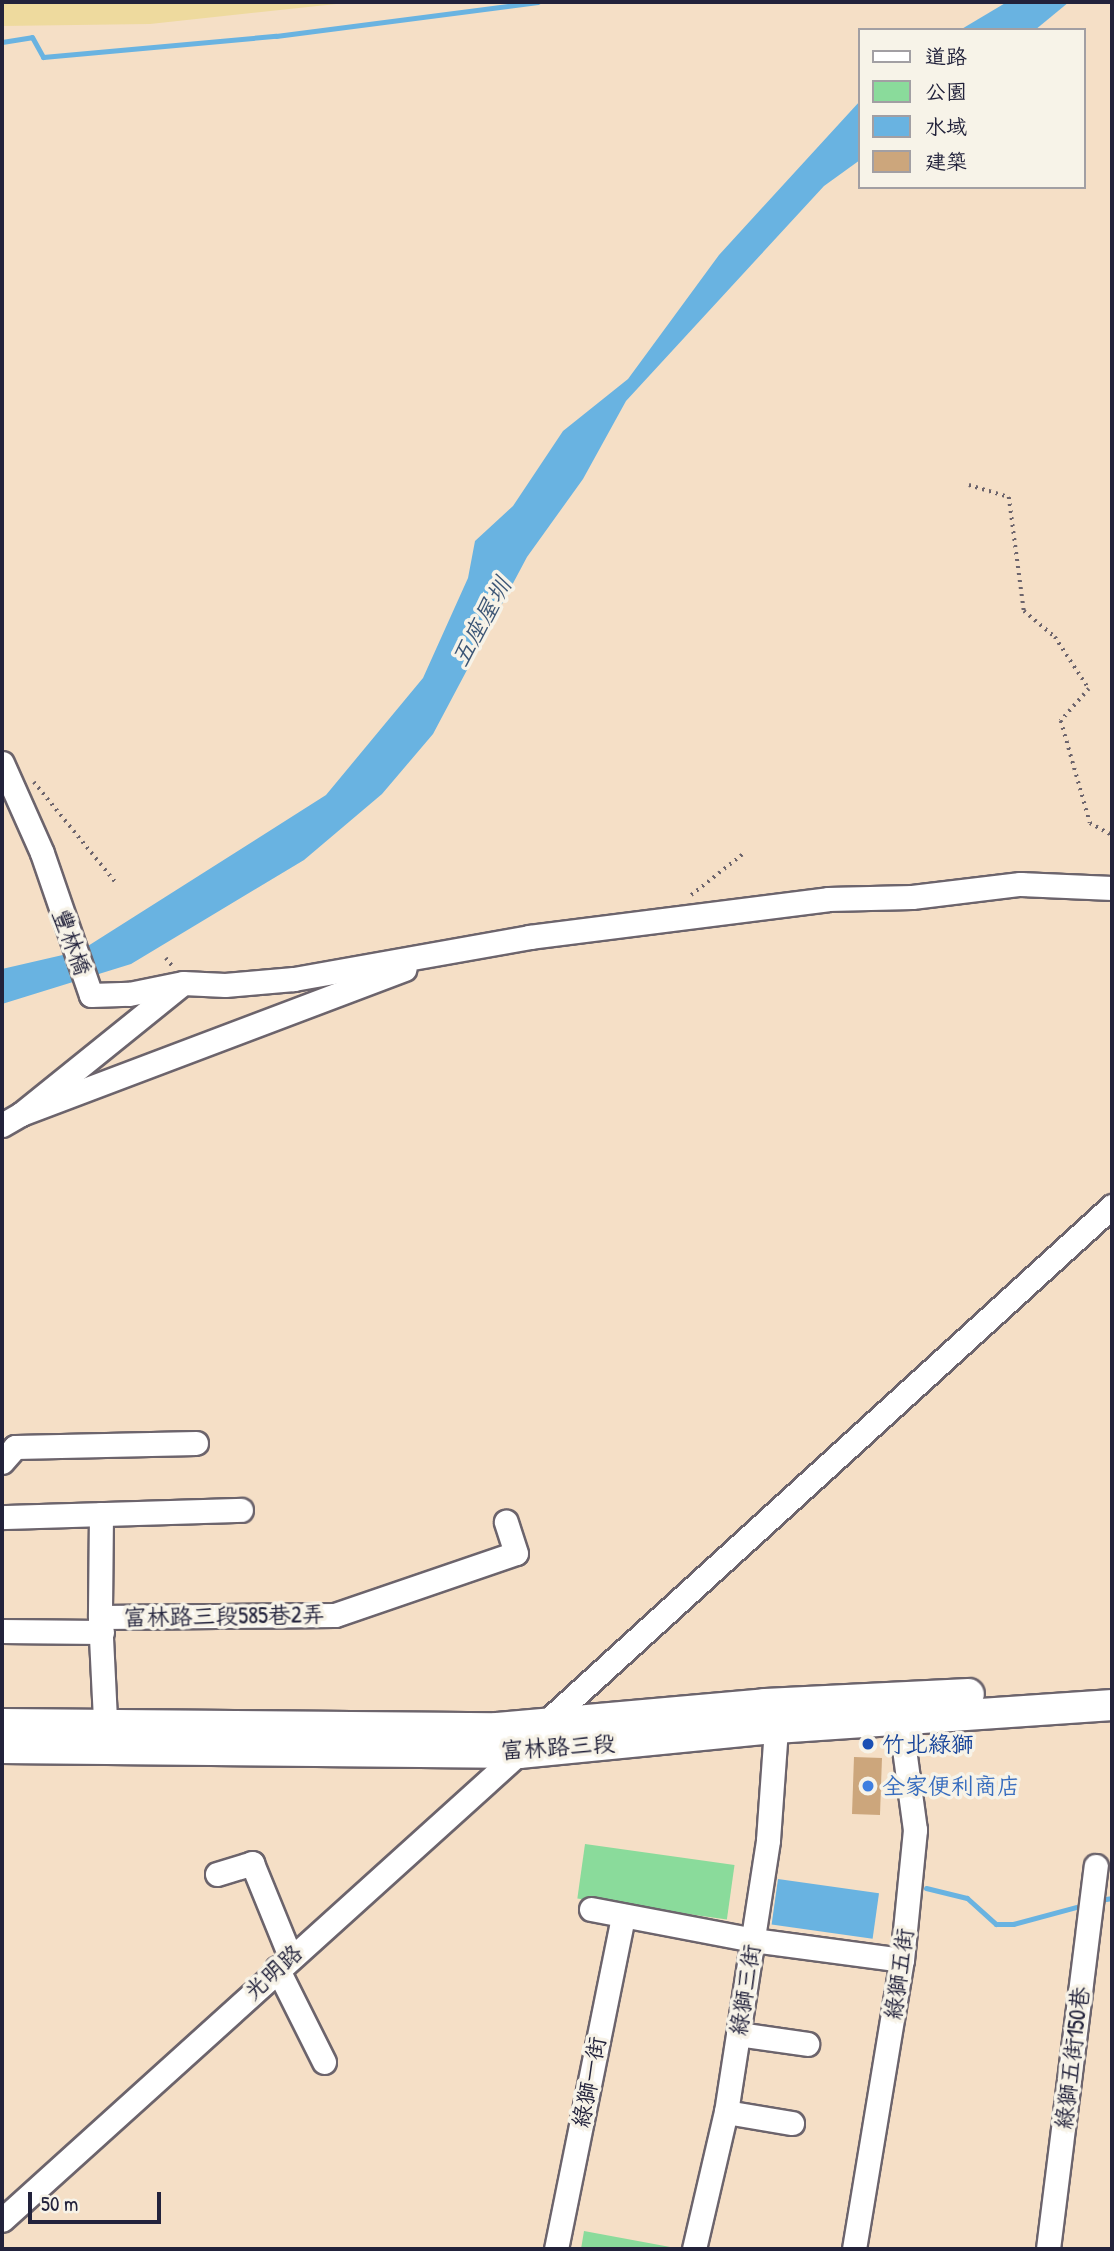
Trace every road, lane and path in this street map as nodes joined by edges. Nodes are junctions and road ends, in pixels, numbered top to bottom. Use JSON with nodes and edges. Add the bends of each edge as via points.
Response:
{"nodes":[{"id":1,"x":969,"y":485,"type":"dead end"},
{"id":2,"x":2,"y":763,"type":"edge"},
{"id":3,"x":26,"y":773,"type":"dead end"},
{"id":4,"x":1112,"y":835,"type":"edge"},
{"id":5,"x":744,"y":853,"type":"dead end"},
{"id":6,"x":117,"y":884,"type":"dead end"},
{"id":7,"x":1112,"y":888,"type":"edge"},
{"id":8,"x":688,"y":897,"type":"dead end"},
{"id":9,"x":447,"y":952,"type":"junction"},
{"id":10,"x":183,"y":983,"type":"junction"},
{"id":11,"x":11,"y":1120,"type":"edge"},
{"id":12,"x":1112,"y":1206,"type":"edge"},
{"id":13,"x":196,"y":1443,"type":"dead end"},
{"id":14,"x":2,"y":1462,"type":"edge"},
{"id":15,"x":241,"y":1510,"type":"dead end"},
{"id":16,"x":102,"y":1514,"type":"junction"},
{"id":17,"x":2,"y":1517,"type":"edge"},
{"id":18,"x":506,"y":1522,"type":"dead end"},
{"id":19,"x":101,"y":1625,"type":"junction"},
{"id":20,"x":2,"y":1630,"type":"edge"},
{"id":21,"x":1112,"y":1685,"type":"edge"},
{"id":22,"x":1112,"y":1705,"type":"edge"},
{"id":23,"x":899,"y":1708,"type":"junction"},
{"id":24,"x":2,"y":1724,"type":"edge"},
{"id":25,"x":544,"y":1724,"type":"junction"},
{"id":26,"x":776,"y":1728,"type":"junction"},
{"id":27,"x":106,"y":1738,"type":"junction"},
{"id":28,"x":2,"y":1748,"type":"edge"},
{"id":29,"x":519,"y":1753,"type":"junction"},
{"id":30,"x":1096,"y":1866,"type":"dead end"},
{"id":31,"x":217,"y":1874,"type":"dead end"},
{"id":32,"x":591,"y":1909,"type":"dead end"},
{"id":33,"x":623,"y":1916,"type":"junction"},
{"id":34,"x":753,"y":1940,"type":"junction"},
{"id":35,"x":902,"y":1960,"type":"junction"},
{"id":36,"x":284,"y":1962,"type":"junction"},
{"id":37,"x":738,"y":2035,"type":"junction"},
{"id":38,"x":807,"y":2044,"type":"dead end"},
{"id":39,"x":324,"y":2062,"type":"dead end"},
{"id":40,"x":726,"y":2112,"type":"junction"},
{"id":41,"x":792,"y":2123,"type":"dead end"},
{"id":42,"x":2,"y":2220,"type":"edge"},
{"id":43,"x":556,"y":2249,"type":"edge"},
{"id":44,"x":694,"y":2249,"type":"edge"},
{"id":45,"x":854,"y":2249,"type":"edge"},
{"id":46,"x":1048,"y":2249,"type":"edge"}],
"edges":[{"from":1,"to":4,"type":"path","via":[[1009,497],[1024,611],[1055,637],[1090,689],[1061,721],[1090,823]]},
{"from":2,"to":10,"type":"street","name":"豐林橋","via":[[42,853],[91,995],[129,994]]},
{"from":3,"to":6,"type":"path"},
{"from":5,"to":8,"type":"path"},
{"from":7,"to":9,"type":"street","via":[[1020,884],[912,897],[828,899],[529,937]]},
{"from":9,"to":10,"type":"street","via":[[294,979],[225,985]]},
{"from":9,"to":11,"type":"street"},
{"from":10,"to":11,"type":"street"},
{"from":12,"to":25,"type":"street","name":"光明路"},
{"from":13,"to":14,"type":"street","via":[[15,1447]]},
{"from":15,"to":16,"type":"street"},
{"from":16,"to":17,"type":"street"},
{"from":16,"to":19,"type":"street"},
{"from":18,"to":19,"type":"street","name":"富林路三段585巷2弄","via":[[516,1553],[335,1615]]},
{"from":19,"to":20,"type":"street"},
{"from":19,"to":27,"type":"street"},
{"from":21,"to":23,"type":"main road","name":"富林路三段"},
{"from":22,"to":23,"type":"main road","name":"富林路三段"},
{"from":23,"to":25,"type":"main road","name":"富林路三段","via":[[765,1704]]},
{"from":23,"to":26,"type":"main road","name":"富林路三段"},
{"from":23,"to":35,"type":"street","name":"綠獅五街","via":[[915,1830]]},
{"from":24,"to":27,"type":"main road","name":"富林路三段"},
{"from":25,"to":27,"type":"main road","name":"富林路三段"},
{"from":25,"to":29,"type":"street","name":"光明路"},
{"from":26,"to":29,"type":"main road","name":"富林路三段"},
{"from":26,"to":34,"type":"street","name":"綠獅三街","via":[[768,1840]]},
{"from":27,"to":28,"type":"main road","name":"富林路三段"},
{"from":27,"to":29,"type":"main road","name":"富林路三段"},
{"from":29,"to":36,"type":"street","name":"光明路"},
{"from":30,"to":46,"type":"street","name":"綠獅五街150巷"},
{"from":31,"to":36,"type":"street","via":[[252,1863]]},
{"from":32,"to":33,"type":"street"},
{"from":33,"to":34,"type":"street"},
{"from":33,"to":43,"type":"street","name":"綠獅一街"},
{"from":34,"to":35,"type":"street"},
{"from":34,"to":37,"type":"street","name":"綠獅三街"},
{"from":35,"to":45,"type":"street","name":"綠獅五街"},
{"from":36,"to":39,"type":"street"},
{"from":36,"to":42,"type":"street","name":"光明路"},
{"from":37,"to":38,"type":"street"},
{"from":37,"to":40,"type":"street","name":"綠獅三街"},
{"from":40,"to":41,"type":"street"},
{"from":40,"to":44,"type":"street","name":"綠獅三街"}]}
